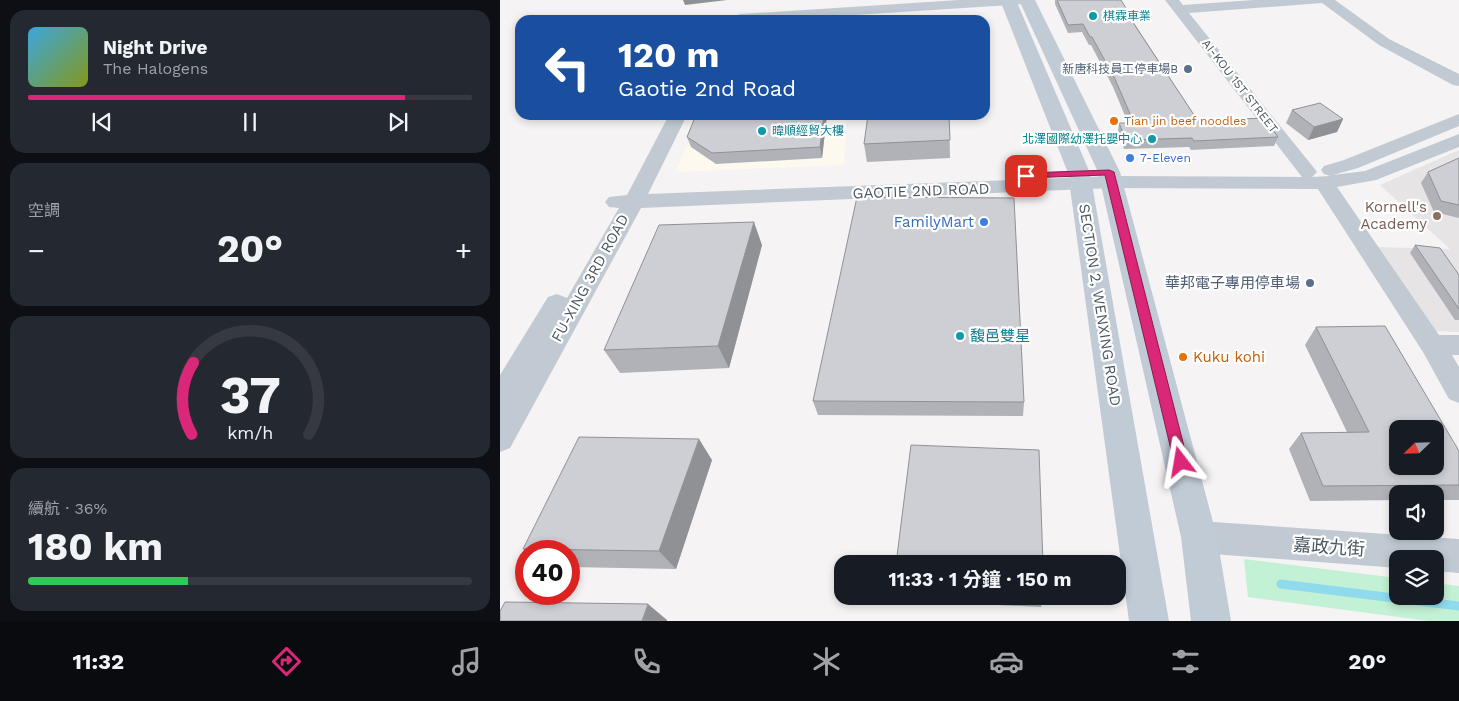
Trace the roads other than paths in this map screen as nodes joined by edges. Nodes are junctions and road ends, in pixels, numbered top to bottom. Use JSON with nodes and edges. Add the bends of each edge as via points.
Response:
{"nodes":[{"id":1,"x":931,"y":0,"type":"edge"},
{"id":2,"x":1017,"y":0,"type":"edge"},
{"id":3,"x":1318,"y":0,"type":"edge"},
{"id":4,"x":1326,"y":0,"type":"edge"},
{"id":5,"x":1339,"y":0,"type":"edge"},
{"id":6,"x":1176,"y":4,"type":"edge"},
{"id":7,"x":738,"y":15,"type":"edge"},
{"id":8,"x":787,"y":15,"type":"edge"},
{"id":9,"x":1459,"y":72,"type":"edge"},
{"id":10,"x":1459,"y":81,"type":"edge"},
{"id":11,"x":1459,"y":119,"type":"edge"},
{"id":12,"x":659,"y":120,"type":"edge"},
{"id":13,"x":675,"y":120,"type":"edge"},
{"id":14,"x":1459,"y":140,"type":"edge"},
{"id":15,"x":1111,"y":177,"type":"junction"},
{"id":16,"x":1315,"y":177,"type":"junction"},
{"id":17,"x":1080,"y":179,"type":"junction"},
{"id":18,"x":628,"y":196,"type":"junction"},
{"id":19,"x":1432,"y":345,"type":"junction"},
{"id":20,"x":1459,"y":345,"type":"edge"},
{"id":21,"x":1459,"y":391,"type":"edge"},
{"id":22,"x":500,"y":400,"type":"edge"},
{"id":23,"x":500,"y":439,"type":"edge"},
{"id":24,"x":1199,"y":537,"type":"junction"},
{"id":25,"x":1459,"y":556,"type":"edge"},
{"id":26,"x":1149,"y":621,"type":"edge"},
{"id":27,"x":1211,"y":621,"type":"edge"}],
"edges":[{"from":1,"to":7,"type":"street","via":[[752,10]]},
{"from":2,"to":8,"type":"street"},
{"from":2,"to":15,"type":"street"},
{"from":2,"to":17,"type":"street","name":"SECTION 2, WENXING ROAD"},
{"from":3,"to":6,"type":"street"},
{"from":4,"to":10,"type":"street","via":[[1384,42]]},
{"from":5,"to":9,"type":"street","via":[[1395,41]]},
{"from":6,"to":16,"type":"street","name":"AI-KOU 1ST STREET"},
{"from":11,"to":16,"type":"street","name":"GAOTIE 2ND ROAD"},
{"from":12,"to":18,"type":"street","name":"FU-XING 3RD ROAD"},
{"from":13,"to":18,"type":"street","name":"FU-XING 3RD ROAD"},
{"from":14,"to":16,"type":"street","name":"GAOTIE 2ND ROAD","via":[[1369,176]]},
{"from":15,"to":16,"type":"street","name":"GAOTIE 2ND ROAD"},
{"from":15,"to":17,"type":"street","name":"GAOTIE 2ND ROAD"},
{"from":15,"to":24,"type":"street"},
{"from":16,"to":19,"type":"street","name":"AI-KOU 1ST STREET"},
{"from":17,"to":18,"type":"street","name":"GAOTIE 2ND ROAD"},
{"from":17,"to":26,"type":"street","name":"SECTION 2, WENXING ROAD"},
{"from":18,"to":22,"type":"street","name":"FU-XING 3RD ROAD"},
{"from":18,"to":23,"type":"street","name":"FU-XING 3RD ROAD"},
{"from":19,"to":20,"type":"street"},
{"from":19,"to":21,"type":"street","name":"AI-KOU 1ST STREET"},
{"from":24,"to":25,"type":"street","name":"嘉政九街"},
{"from":24,"to":27,"type":"street"}]}
